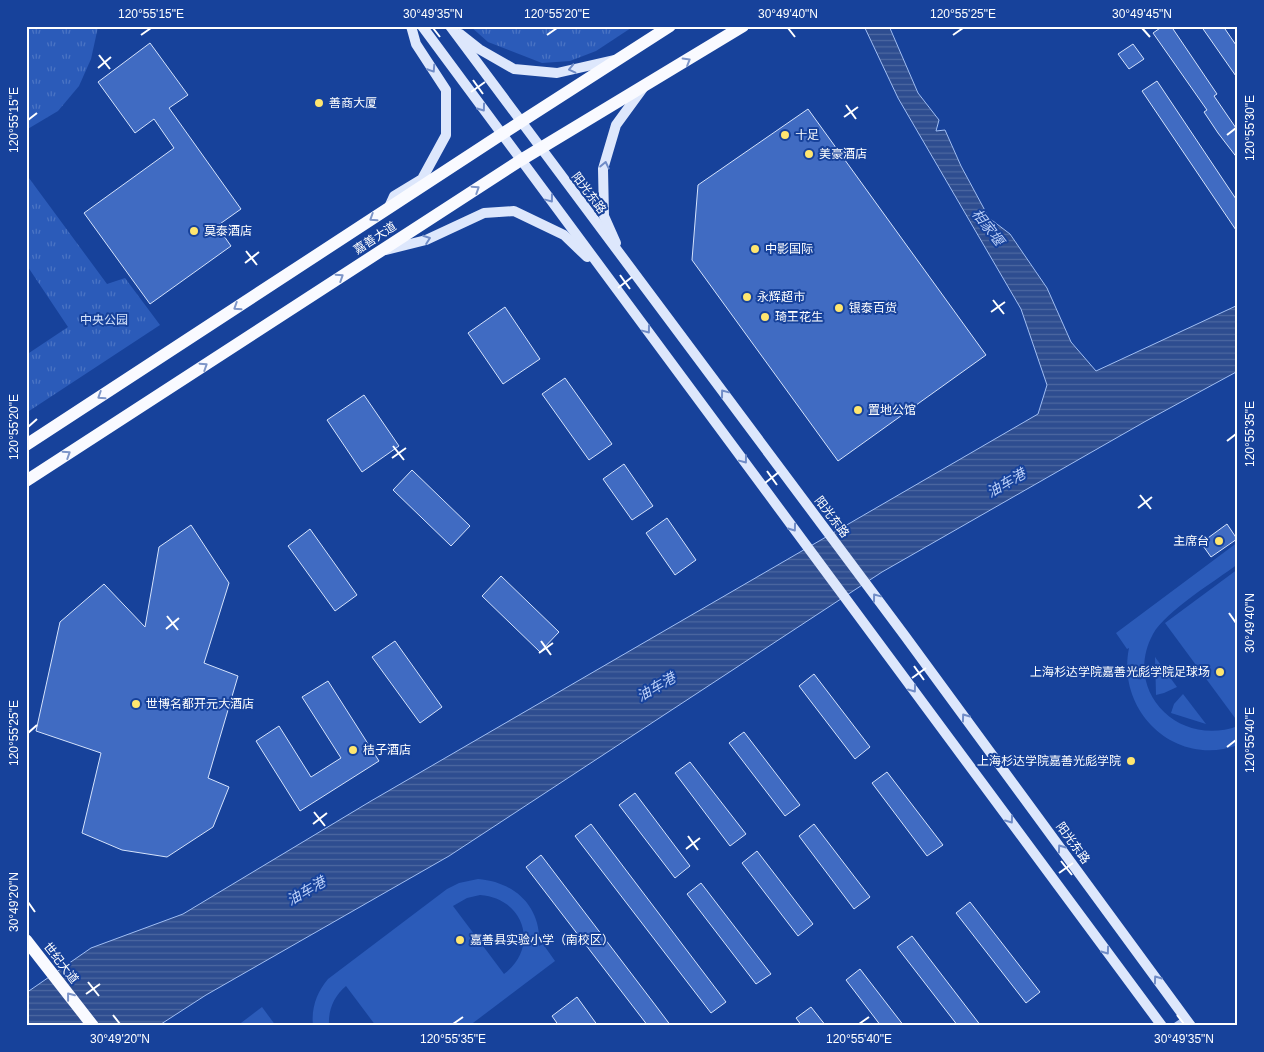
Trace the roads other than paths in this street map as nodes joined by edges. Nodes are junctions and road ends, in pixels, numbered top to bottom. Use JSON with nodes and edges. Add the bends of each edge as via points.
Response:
{"nodes":[{"id":1,"x":411,"y":26,"type":"edge"},
{"id":2,"x":422,"y":26,"type":"edge"},
{"id":3,"x":450,"y":26,"type":"edge"},
{"id":4,"x":670,"y":26,"type":"edge"},
{"id":5,"x":743,"y":26,"type":"edge"},
{"id":6,"x":620,"y":59,"type":"junction"},
{"id":7,"x":645,"y":86,"type":"junction"},
{"id":8,"x":521,"y":122,"type":"junction"},
{"id":9,"x":502,"y":134,"type":"junction"},
{"id":10,"x":540,"y":148,"type":"junction"},
{"id":11,"x":521,"y":160,"type":"junction"},
{"id":12,"x":389,"y":207,"type":"junction"},
{"id":13,"x":380,"y":252,"type":"junction"},
{"id":14,"x":625,"y":262,"type":"junction"},
{"id":15,"x":606,"y":274,"type":"junction"},
{"id":16,"x":26,"y":445,"type":"edge"},
{"id":17,"x":26,"y":481,"type":"edge"},
{"id":18,"x":26,"y":940,"type":"edge"},
{"id":19,"x":1188,"y":1022,"type":"edge"},
{"id":20,"x":93,"y":1026,"type":"edge"},
{"id":21,"x":1162,"y":1026,"type":"edge"},
{"id":22,"x":1174,"y":1026,"type":"edge"}],
"edges":[{"from":1,"to":12,"type":"main road","one_way":true,"via":[[416,44],[446,90],[446,135],[422,179],[394,196]]},
{"from":2,"to":9,"type":"main road","one_way":true},
{"from":6,"to":3,"type":"main road","one_way":true,"via":[[557,73],[514,68],[479,49]]},
{"from":3,"to":8,"type":"main road","name":"阳光东路"},
{"from":4,"to":6,"type":"main road","name":"嘉善大道"},
{"from":7,"to":5,"type":"main road","name":"嘉善大道","one_way":true},
{"from":6,"to":8,"type":"main road","name":"嘉善大道"},
{"from":7,"to":10,"type":"main road","name":"嘉善大道"},
{"from":14,"to":7,"type":"main road","one_way":true,"via":[[604,216],[603,169],[616,125]]},
{"from":8,"to":9,"type":"main road","name":"嘉善大道"},
{"from":8,"to":10,"type":"main road","name":"阳光东路"},
{"from":9,"to":11,"type":"main road"},
{"from":9,"to":12,"type":"main road","name":"嘉善大道"},
{"from":10,"to":11,"type":"main road","name":"嘉善大道"},
{"from":10,"to":14,"type":"main road","name":"阳光东路"},
{"from":13,"to":11,"type":"main road","name":"嘉善大道","one_way":true},
{"from":11,"to":15,"type":"main road","one_way":true},
{"from":12,"to":16,"type":"main road","name":"嘉善大道","one_way":true},
{"from":13,"to":15,"type":"main road","one_way":true,"via":[[426,240],[484,213],[514,210],[564,236]]},
{"from":17,"to":13,"type":"main road","name":"嘉善大道","one_way":true},
{"from":19,"to":14,"type":"main road","name":"阳光东路","one_way":true},
{"from":15,"to":21,"type":"main road","one_way":true},
{"from":20,"to":18,"type":"main road","name":"世纪大道","one_way":true},
{"from":19,"to":22,"type":"street"}]}
